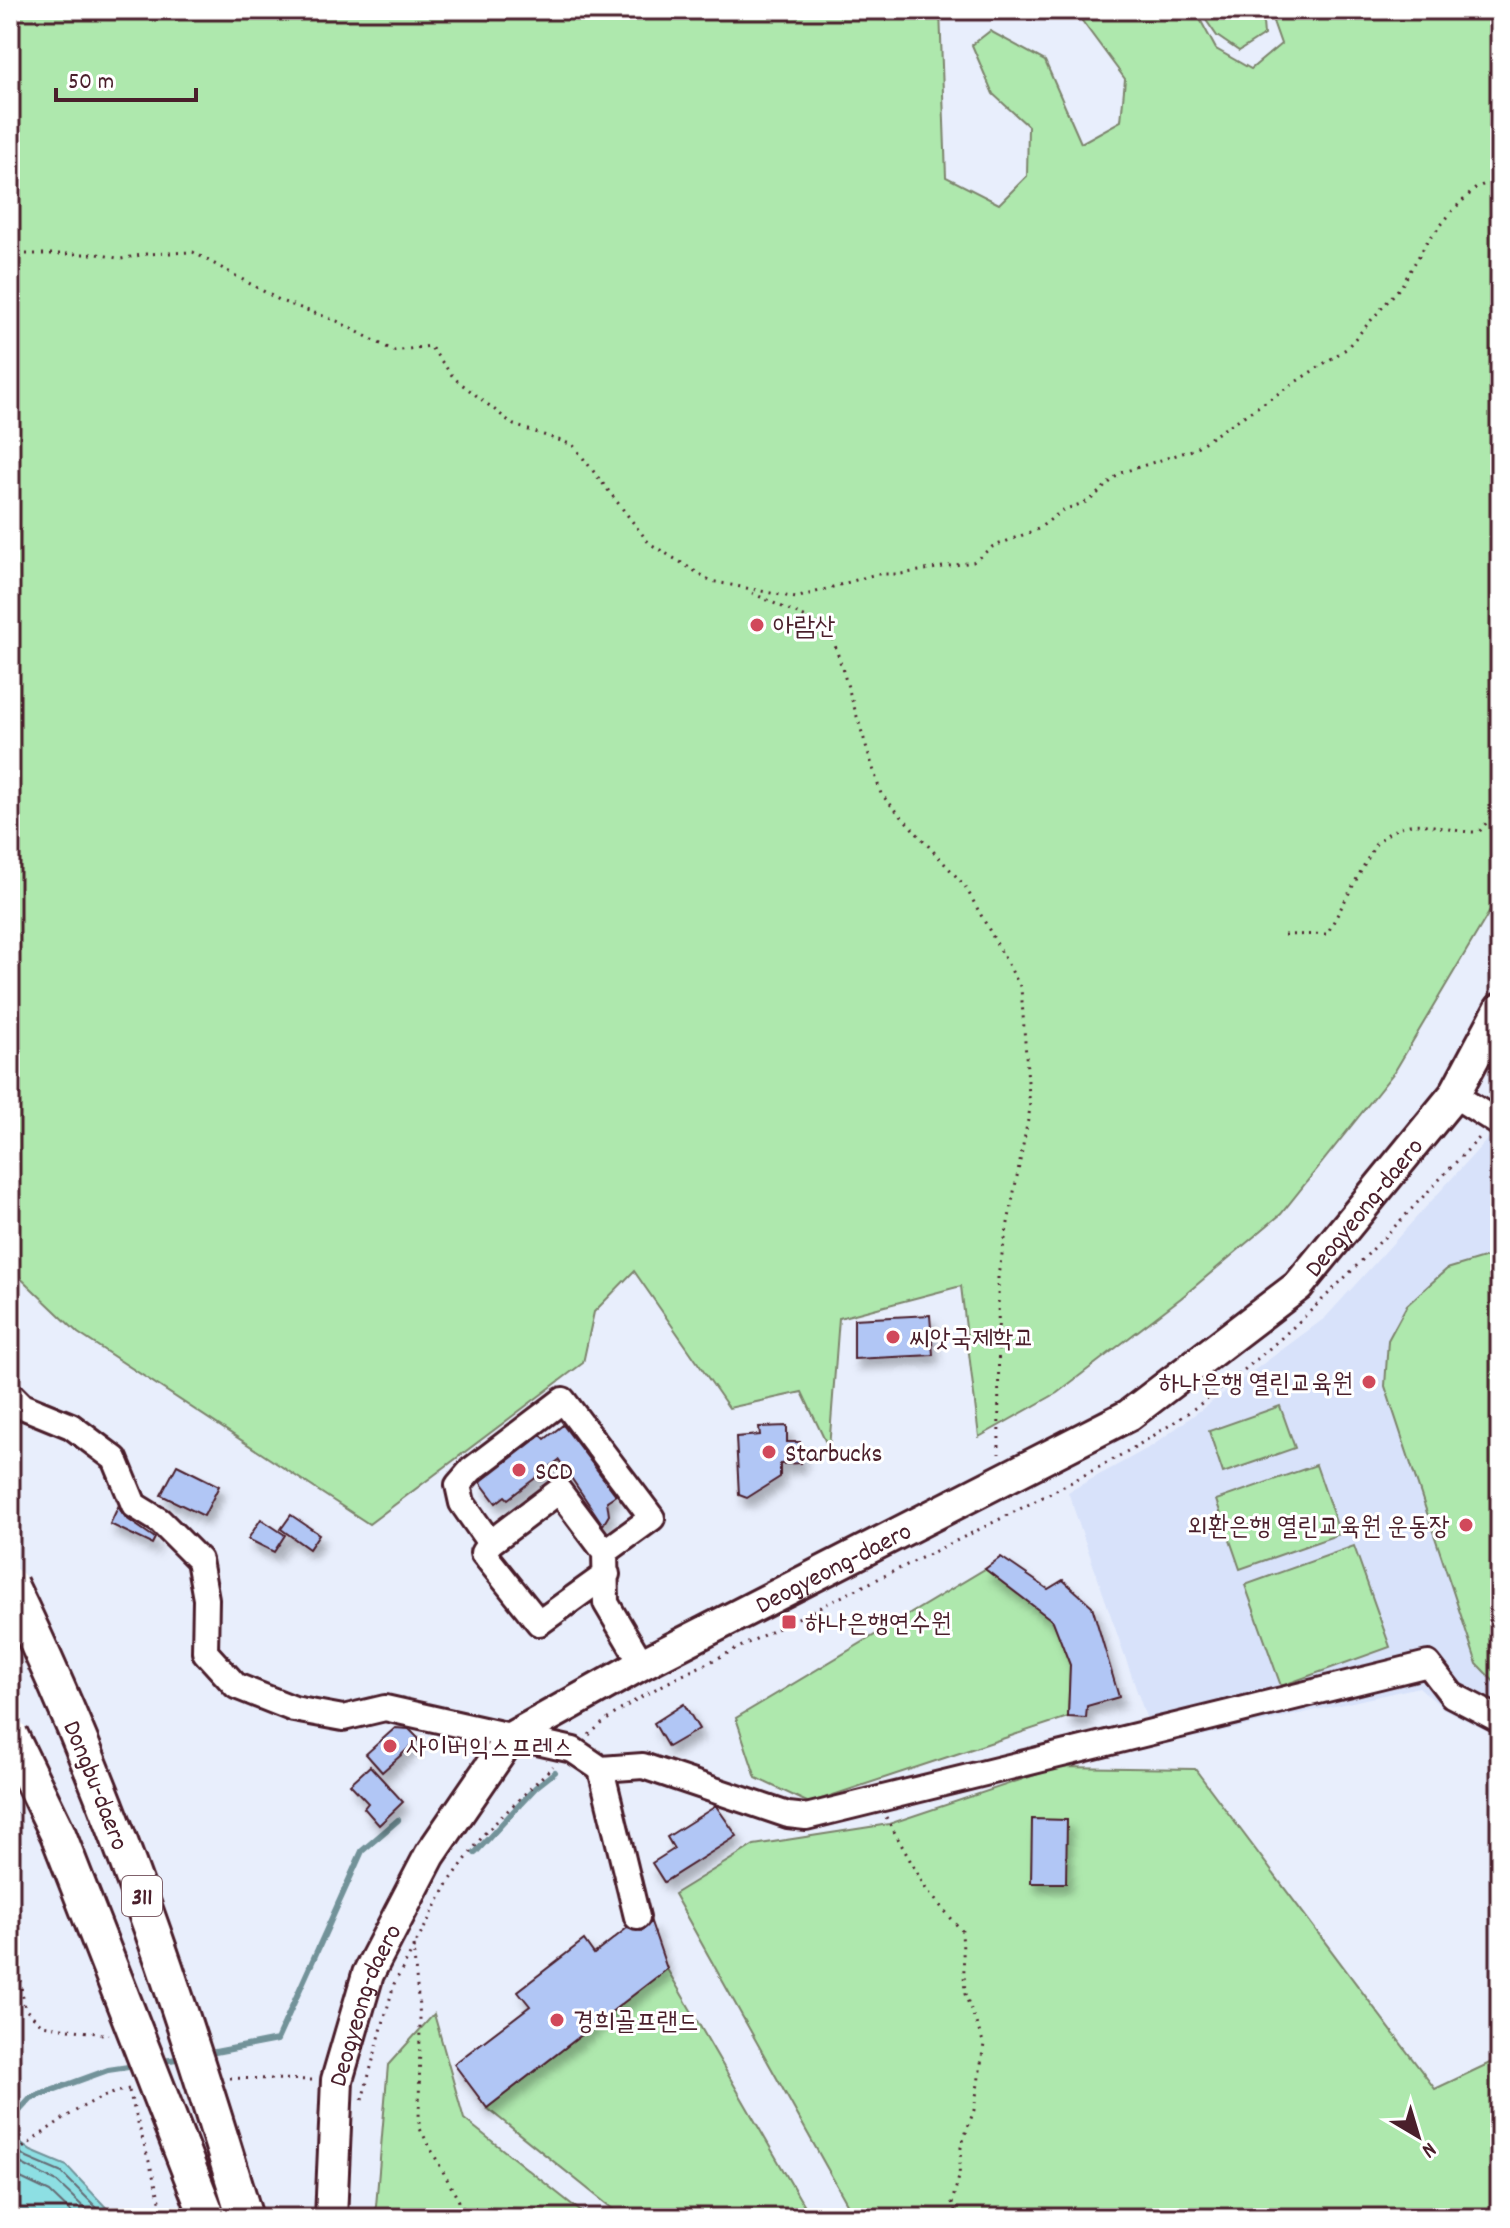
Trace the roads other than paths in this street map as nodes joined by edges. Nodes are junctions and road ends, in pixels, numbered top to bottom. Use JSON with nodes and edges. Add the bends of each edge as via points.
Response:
{"nodes":[{"id":1,"x":1500,"y":1009,"type":"edge"},
{"id":2,"x":1454,"y":1095,"type":"junction"},
{"id":3,"x":1498,"y":1122,"type":"edge"},
{"id":4,"x":10,"y":1394,"type":"edge"},
{"id":5,"x":490,"y":1543,"type":"junction"},
{"id":6,"x":606,"y":1563,"type":"junction"},
{"id":7,"x":10,"y":1585,"type":"edge"},
{"id":8,"x":642,"y":1664,"type":"junction"},
{"id":9,"x":1500,"y":1720,"type":"edge"},
{"id":10,"x":10,"y":1735,"type":"edge"},
{"id":11,"x":510,"y":1738,"type":"junction"},
{"id":12,"x":601,"y":1769,"type":"junction"},
{"id":13,"x":637,"y":1917,"type":"dead end"},
{"id":14,"x":208,"y":2218,"type":"edge"},
{"id":15,"x":245,"y":2218,"type":"edge"},
{"id":16,"x":331,"y":2218,"type":"edge"}],
"edges":[{"from":1,"to":2,"type":"main road","name":"Deogyeong-daero"},
{"from":2,"to":3,"type":"street"},
{"from":2,"to":8,"type":"main road","name":"Deogyeong-daero","via":[[1298,1286],[1129,1415]]},
{"from":4,"to":11,"type":"street","via":[[22,1406],[71,1426],[115,1459],[134,1505],[160,1521],[199,1560],[206,1599],[205,1652],[236,1686],[294,1709],[343,1718],[385,1708]]},
{"from":5,"to":6,"type":"street","via":[[559,1491]]},
{"from":5,"to":6,"type":"street","via":[[483,1553],[539,1623]]},
{"from":5,"to":6,"type":"street","via":[[462,1503],[458,1485],[563,1400],[652,1518]]},
{"from":6,"to":8,"type":"street","via":[[606,1603]]},
{"from":7,"to":15,"type":"highway","name":"Dongbu-daero","number":"311","bridge":true,"via":[[143,1898]]},
{"from":8,"to":11,"type":"main road","name":"Deogyeong-daero"},
{"from":9,"to":12,"type":"street","via":[[1452,1695],[1428,1664],[806,1817],[643,1766]]},
{"from":10,"to":14,"type":"highway","name":"Dongbu-daero","number":"311","bridge":true,"via":[[58,1834]]},
{"from":11,"to":12,"type":"street","via":[[573,1750]]},
{"from":11,"to":16,"type":"main road","name":"Deogyeong-daero","via":[[430,1855],[368,1974],[337,2080]]},
{"from":12,"to":13,"type":"street"}]}
